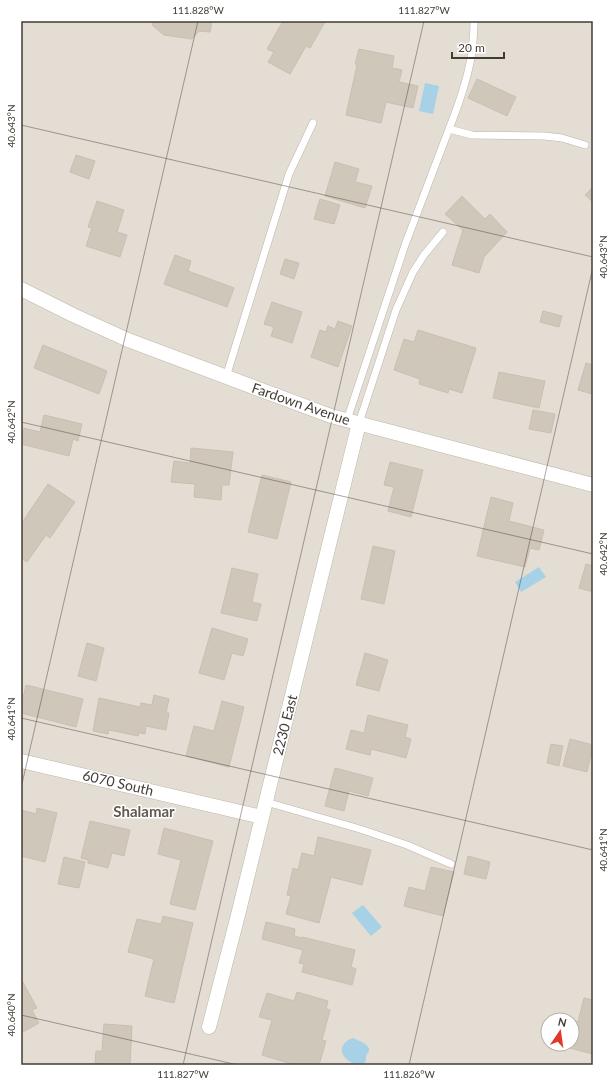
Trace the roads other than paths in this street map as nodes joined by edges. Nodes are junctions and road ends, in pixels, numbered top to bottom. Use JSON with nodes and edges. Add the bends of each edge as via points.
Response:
{"nodes":[{"id":1,"x":474,"y":21,"type":"edge"},
{"id":2,"x":313,"y":123,"type":"dead end"},
{"id":3,"x":449,"y":129,"type":"junction"},
{"id":4,"x":585,"y":145,"type":"dead end"},
{"id":5,"x":443,"y":232,"type":"dead end"},
{"id":6,"x":21,"y":289,"type":"edge"},
{"id":7,"x":226,"y":378,"type":"junction"},
{"id":8,"x":353,"y":422,"type":"junction"},
{"id":9,"x":593,"y":485,"type":"edge"},
{"id":10,"x":21,"y":761,"type":"edge"},
{"id":11,"x":266,"y":802,"type":"junction"},
{"id":12,"x":262,"y":817,"type":"junction"},
{"id":13,"x":451,"y":864,"type":"dead end"},
{"id":14,"x":209,"y":1027,"type":"dead end"}],
"edges":[{"from":1,"to":3,"type":"lane","via":[[468,71]]},
{"from":2,"to":7,"type":"lane","via":[[289,174]]},
{"from":3,"to":4,"type":"lane","via":[[472,135],[562,138]]},
{"from":3,"to":8,"type":"lane","via":[[405,245]]},
{"from":5,"to":8,"type":"lane","via":[[413,272]]},
{"from":6,"to":7,"type":"street","name":"Fardown Avenue","via":[[128,340]]},
{"from":7,"to":8,"type":"street","name":"Fardown Avenue"},
{"from":8,"to":9,"type":"street","name":"Fardown Avenue"},
{"from":8,"to":11,"type":"street","name":"2230 East"},
{"from":10,"to":12,"type":"street","name":"6070 South"},
{"from":11,"to":12,"type":"street","name":"2230 East"},
{"from":11,"to":13,"type":"lane","via":[[360,829]]},
{"from":12,"to":14,"type":"street","name":"2230 East"}]}
